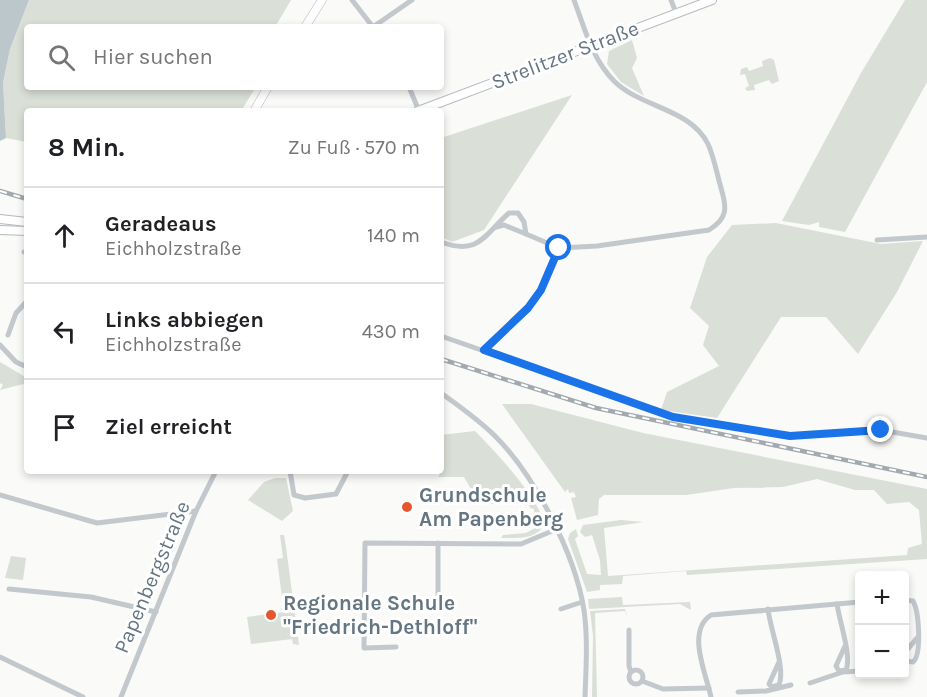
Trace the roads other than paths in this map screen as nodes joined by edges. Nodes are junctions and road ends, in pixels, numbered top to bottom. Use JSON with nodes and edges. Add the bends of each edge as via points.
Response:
{"nodes":[{"id":1,"x":322,"y":0,"type":"edge"},
{"id":2,"x":352,"y":0,"type":"edge"},
{"id":3,"x":412,"y":0,"type":"edge"},
{"id":4,"x":574,"y":0,"type":"edge"},
{"id":5,"x":670,"y":0,"type":"edge"},
{"id":6,"x":712,"y":0,"type":"edge"},
{"id":7,"x":676,"y":14,"type":"junction"},
{"id":8,"x":307,"y":24,"type":"edge"},
{"id":9,"x":371,"y":24,"type":"edge"},
{"id":10,"x":377,"y":24,"type":"edge"},
{"id":11,"x":591,"y":46,"type":"junction"},
{"id":12,"x":266,"y":90,"type":"edge"},
{"id":13,"x":411,"y":90,"type":"edge"},
{"id":14,"x":256,"y":108,"type":"edge"},
{"id":15,"x":417,"y":108,"type":"edge"},
{"id":16,"x":426,"y":108,"type":"edge"},
{"id":17,"x":0,"y":219,"type":"edge"},
{"id":18,"x":24,"y":222,"type":"edge"},
{"id":19,"x":496,"y":227,"type":"junction"},
{"id":20,"x":0,"y":230,"type":"edge"},
{"id":21,"x":24,"y":231,"type":"edge"},
{"id":22,"x":526,"y":234,"type":"junction"},
{"id":23,"x":927,"y":237,"type":"edge"},
{"id":24,"x":877,"y":240,"type":"dead end"},
{"id":25,"x":444,"y":243,"type":"edge"},
{"id":26,"x":559,"y":248,"type":"junction"},
{"id":27,"x":24,"y":304,"type":"edge"},
{"id":28,"x":8,"y":335,"type":"dead end"},
{"id":29,"x":444,"y":337,"type":"edge"},
{"id":30,"x":0,"y":345,"type":"edge"},
{"id":31,"x":484,"y":350,"type":"junction"},
{"id":32,"x":24,"y":366,"type":"edge"},
{"id":33,"x":444,"y":395,"type":"edge"},
{"id":34,"x":927,"y":438,"type":"edge"},
{"id":35,"x":214,"y":474,"type":"edge"},
{"id":36,"x":290,"y":474,"type":"edge"},
{"id":37,"x":346,"y":474,"type":"edge"},
{"id":38,"x":0,"y":495,"type":"edge"},
{"id":39,"x":196,"y":511,"type":"junction"},
{"id":40,"x":558,"y":530,"type":"junction"},
{"id":41,"x":438,"y":543,"type":"junction"},
{"id":42,"x":9,"y":589,"type":"dead end"},
{"id":43,"x":438,"y":598,"type":"dead end"},
{"id":44,"x":909,"y":601,"type":"edge"},
{"id":45,"x":855,"y":602,"type":"edge"},
{"id":46,"x":582,"y":603,"type":"junction"},
{"id":47,"x":837,"y":604,"type":"junction"},
{"id":48,"x":561,"y":609,"type":"dead end"},
{"id":49,"x":768,"y":609,"type":"junction"},
{"id":50,"x":156,"y":612,"type":"junction"},
{"id":51,"x":629,"y":630,"type":"dead end"},
{"id":52,"x":918,"y":637,"type":"junction"},
{"id":53,"x":845,"y":646,"type":"junction"},
{"id":54,"x":396,"y":647,"type":"dead end"},
{"id":55,"x":909,"y":648,"type":"edge"},
{"id":56,"x":0,"y":657,"type":"edge"},
{"id":57,"x":779,"y":662,"type":"junction"},
{"id":58,"x":909,"y":662,"type":"edge"},
{"id":59,"x":855,"y":671,"type":"edge"},
{"id":60,"x":631,"y":672,"type":"junction"},
{"id":61,"x":843,"y":672,"type":"junction"},
{"id":62,"x":642,"y":681,"type":"junction"},
{"id":63,"x":810,"y":683,"type":"dead end"},
{"id":64,"x":791,"y":685,"type":"dead end"},
{"id":65,"x":776,"y":687,"type":"junction"},
{"id":66,"x":709,"y":688,"type":"junction"},
{"id":67,"x":738,"y":692,"type":"dead end"},
{"id":68,"x":83,"y":697,"type":"edge"},
{"id":69,"x":121,"y":697,"type":"edge"},
{"id":70,"x":585,"y":697,"type":"edge"},
{"id":71,"x":711,"y":697,"type":"edge"}],
"edges":[{"from":1,"to":8,"type":"main road"},
{"from":2,"to":9,"type":"street"},
{"from":3,"to":10,"type":"street"},
{"from":4,"to":11,"type":"street"},
{"from":5,"to":7,"type":"street"},
{"from":6,"to":7,"type":"main road","name":"Strelitzer Straße"},
{"from":7,"to":11,"type":"main road","name":"Strelitzer Straße"},
{"from":11,"to":16,"type":"main road","name":"Strelitzer Straße"},
{"from":11,"to":26,"type":"street","via":[[597,60],[619,85],[696,128],[708,144],[725,212],[721,223],[709,230]]},
{"from":12,"to":14,"type":"main road"},
{"from":13,"to":15,"type":"street"},
{"from":17,"to":18,"type":"main road"},
{"from":19,"to":22,"type":"street","via":[[504,225]]},
{"from":19,"to":22,"type":"street","via":[[509,213],[518,213]]},
{"from":19,"to":25,"type":"street","via":[[468,247]]},
{"from":20,"to":21,"type":"main road"},
{"from":22,"to":26,"type":"street"},
{"from":23,"to":24,"type":"street"},
{"from":26,"to":31,"type":"street","via":[[541,290],[528,308]]},
{"from":27,"to":28,"type":"street","via":[[16,313]]},
{"from":29,"to":31,"type":"street"},
{"from":30,"to":32,"type":"street"},
{"from":31,"to":34,"type":"street","via":[[673,417],[790,436],[875,429]]},
{"from":33,"to":40,"type":"street","via":[[496,437],[542,500]]},
{"from":35,"to":39,"type":"street","name":"Papenbergstraße"},
{"from":36,"to":37,"type":"street","via":[[294,495],[305,498],[336,494]]},
{"from":38,"to":39,"type":"street","via":[[97,523]]},
{"from":39,"to":50,"type":"street","name":"Papenbergstraße"},
{"from":40,"to":41,"type":"street","via":[[520,544]]},
{"from":40,"to":46,"type":"street"},
{"from":41,"to":43,"type":"street"},
{"from":41,"to":54,"type":"street","via":[[365,543],[364,648]]},
{"from":42,"to":50,"type":"street","via":[[91,597]]},
{"from":44,"to":52,"type":"street","via":[[915,604]]},
{"from":45,"to":47,"type":"street"},
{"from":46,"to":48,"type":"street"},
{"from":46,"to":70,"type":"street"},
{"from":47,"to":49,"type":"street"},
{"from":47,"to":53,"type":"street"},
{"from":49,"to":57,"type":"street"},
{"from":49,"to":66,"type":"street","via":[[717,613],[703,622],[699,640]]},
{"from":50,"to":69,"type":"street","name":"Papenbergstraße"},
{"from":51,"to":60,"type":"street"},
{"from":52,"to":55,"type":"street"},
{"from":52,"to":58,"type":"street","via":[[917,658]]},
{"from":53,"to":61,"type":"street","via":[[848,667]]},
{"from":53,"to":61,"type":"street","via":[[836,666]]},
{"from":56,"to":68,"type":"street"},
{"from":57,"to":65,"type":"street","via":[[781,680]]},
{"from":57,"to":65,"type":"street","via":[[769,681],[770,686]]},
{"from":59,"to":61,"type":"street"},
{"from":60,"to":62,"type":"street","via":[[632,682]]},
{"from":60,"to":62,"type":"street","via":[[641,671]]},
{"from":61,"to":63,"type":"street"},
{"from":62,"to":66,"type":"street","via":[[663,689]]},
{"from":64,"to":65,"type":"street"},
{"from":65,"to":67,"type":"street"},
{"from":66,"to":71,"type":"street"}]}
